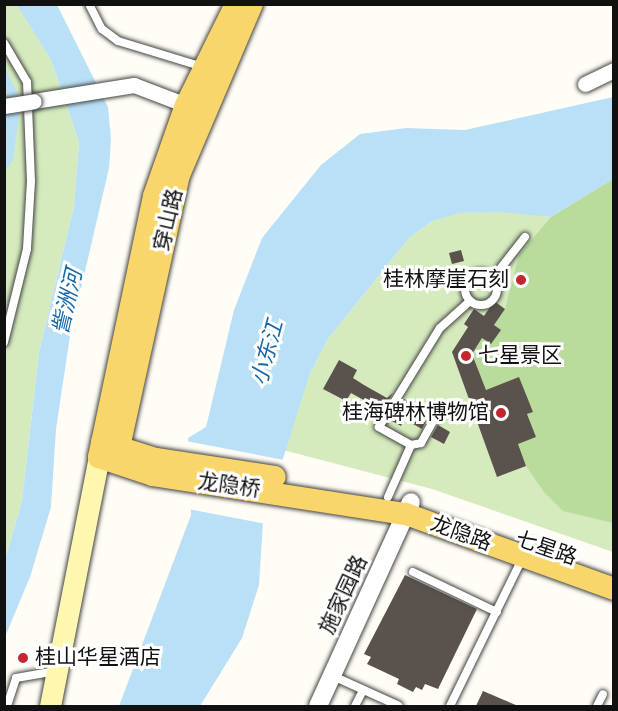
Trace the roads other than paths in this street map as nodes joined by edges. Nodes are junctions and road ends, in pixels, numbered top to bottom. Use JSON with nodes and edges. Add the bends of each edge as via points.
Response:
{"nodes":[{"id":1,"x":89,"y":4,"type":"edge"},
{"id":2,"x":236,"y":4,"type":"edge"},
{"id":3,"x":252,"y":4,"type":"edge"},
{"id":4,"x":4,"y":43,"type":"edge"},
{"id":5,"x":205,"y":67,"type":"junction"},
{"id":6,"x":614,"y":70,"type":"edge"},
{"id":7,"x":585,"y":84,"type":"dead end"},
{"id":8,"x":186,"y":105,"type":"junction"},
{"id":9,"x":4,"y":106,"type":"edge"},
{"id":10,"x":525,"y":237,"type":"dead end"},
{"id":11,"x":493,"y":278,"type":"junction"},
{"id":12,"x":470,"y":301,"type":"junction"},
{"id":13,"x":4,"y":342,"type":"edge"},
{"id":14,"x":437,"y":414,"type":"dead end"},
{"id":15,"x":411,"y":446,"type":"junction"},
{"id":16,"x":109,"y":452,"type":"junction"},
{"id":17,"x":306,"y":490,"type":"junction"},
{"id":18,"x":388,"y":497,"type":"junction"},
{"id":19,"x":408,"y":508,"type":"junction"},
{"id":20,"x":527,"y":550,"type":"junction"},
{"id":21,"x":413,"y":572,"type":"dead end"},
{"id":22,"x":614,"y":573,"type":"edge"},
{"id":23,"x":614,"y":589,"type":"edge"},
{"id":24,"x":497,"y":612,"type":"junction"},
{"id":25,"x":57,"y":670,"type":"junction"},
{"id":26,"x":332,"y":676,"type":"junction"},
{"id":27,"x":363,"y":690,"type":"junction"},
{"id":28,"x":603,"y":694,"type":"dead end"},
{"id":29,"x":7,"y":706,"type":"edge"},
{"id":30,"x":50,"y":706,"type":"edge"},
{"id":31,"x":318,"y":706,"type":"edge"},
{"id":32,"x":355,"y":706,"type":"edge"},
{"id":33,"x":399,"y":706,"type":"edge"},
{"id":34,"x":450,"y":706,"type":"edge"},
{"id":35,"x":597,"y":706,"type":"edge"}],
"edges":[{"from":1,"to":5,"type":"lane","via":[[102,29],[118,41]]},
{"from":2,"to":5,"type":"main road","name":"穿山路"},
{"from":3,"to":16,"type":"main road","name":"穿山路","via":[[179,175]]},
{"from":4,"to":13,"type":"lane","via":[[27,82],[31,181],[27,249]]},
{"from":5,"to":8,"type":"main road","name":"穿山路"},
{"from":6,"to":7,"type":"street"},
{"from":8,"to":9,"type":"street","bridge":true,"via":[[144,87],[124,85]]},
{"from":8,"to":16,"type":"main road","name":"穿山路","via":[[154,196]]},
{"from":10,"to":11,"type":"lane"},
{"from":11,"to":12,"type":"lane","via":[[497,287],[491,301],[481,305]]},
{"from":11,"to":12,"type":"lane","via":[[478,273],[468,278],[465,288]]},
{"from":12,"to":15,"type":"lane","via":[[440,327],[379,427]]},
{"from":14,"to":15,"type":"lane","via":[[421,443]]},
{"from":15,"to":18,"type":"lane"},
{"from":16,"to":17,"type":"main road","name":"龙隐桥","via":[[154,467]]},
{"from":16,"to":25,"type":"main road","name":"穿山路"},
{"from":17,"to":18,"type":"main road","name":"龙隐路"},
{"from":17,"to":19,"type":"main road","name":"龙隐路"},
{"from":18,"to":19,"type":"main road","name":"龙隐路"},
{"from":19,"to":20,"type":"main road","name":"龙隐路"},
{"from":19,"to":26,"type":"street","name":"施家园路"},
{"from":20,"to":22,"type":"main road","name":"七星路"},
{"from":20,"to":23,"type":"main road","name":"龙隐路"},
{"from":20,"to":24,"type":"lane"},
{"from":21,"to":24,"type":"lane"},
{"from":24,"to":34,"type":"lane"},
{"from":25,"to":29,"type":"lane","via":[[16,678]]},
{"from":25,"to":30,"type":"main road","name":"穿山路"},
{"from":26,"to":27,"type":"lane"},
{"from":26,"to":31,"type":"street","name":"施家园路"},
{"from":27,"to":32,"type":"lane"},
{"from":27,"to":33,"type":"lane"},
{"from":28,"to":35,"type":"lane"}]}
